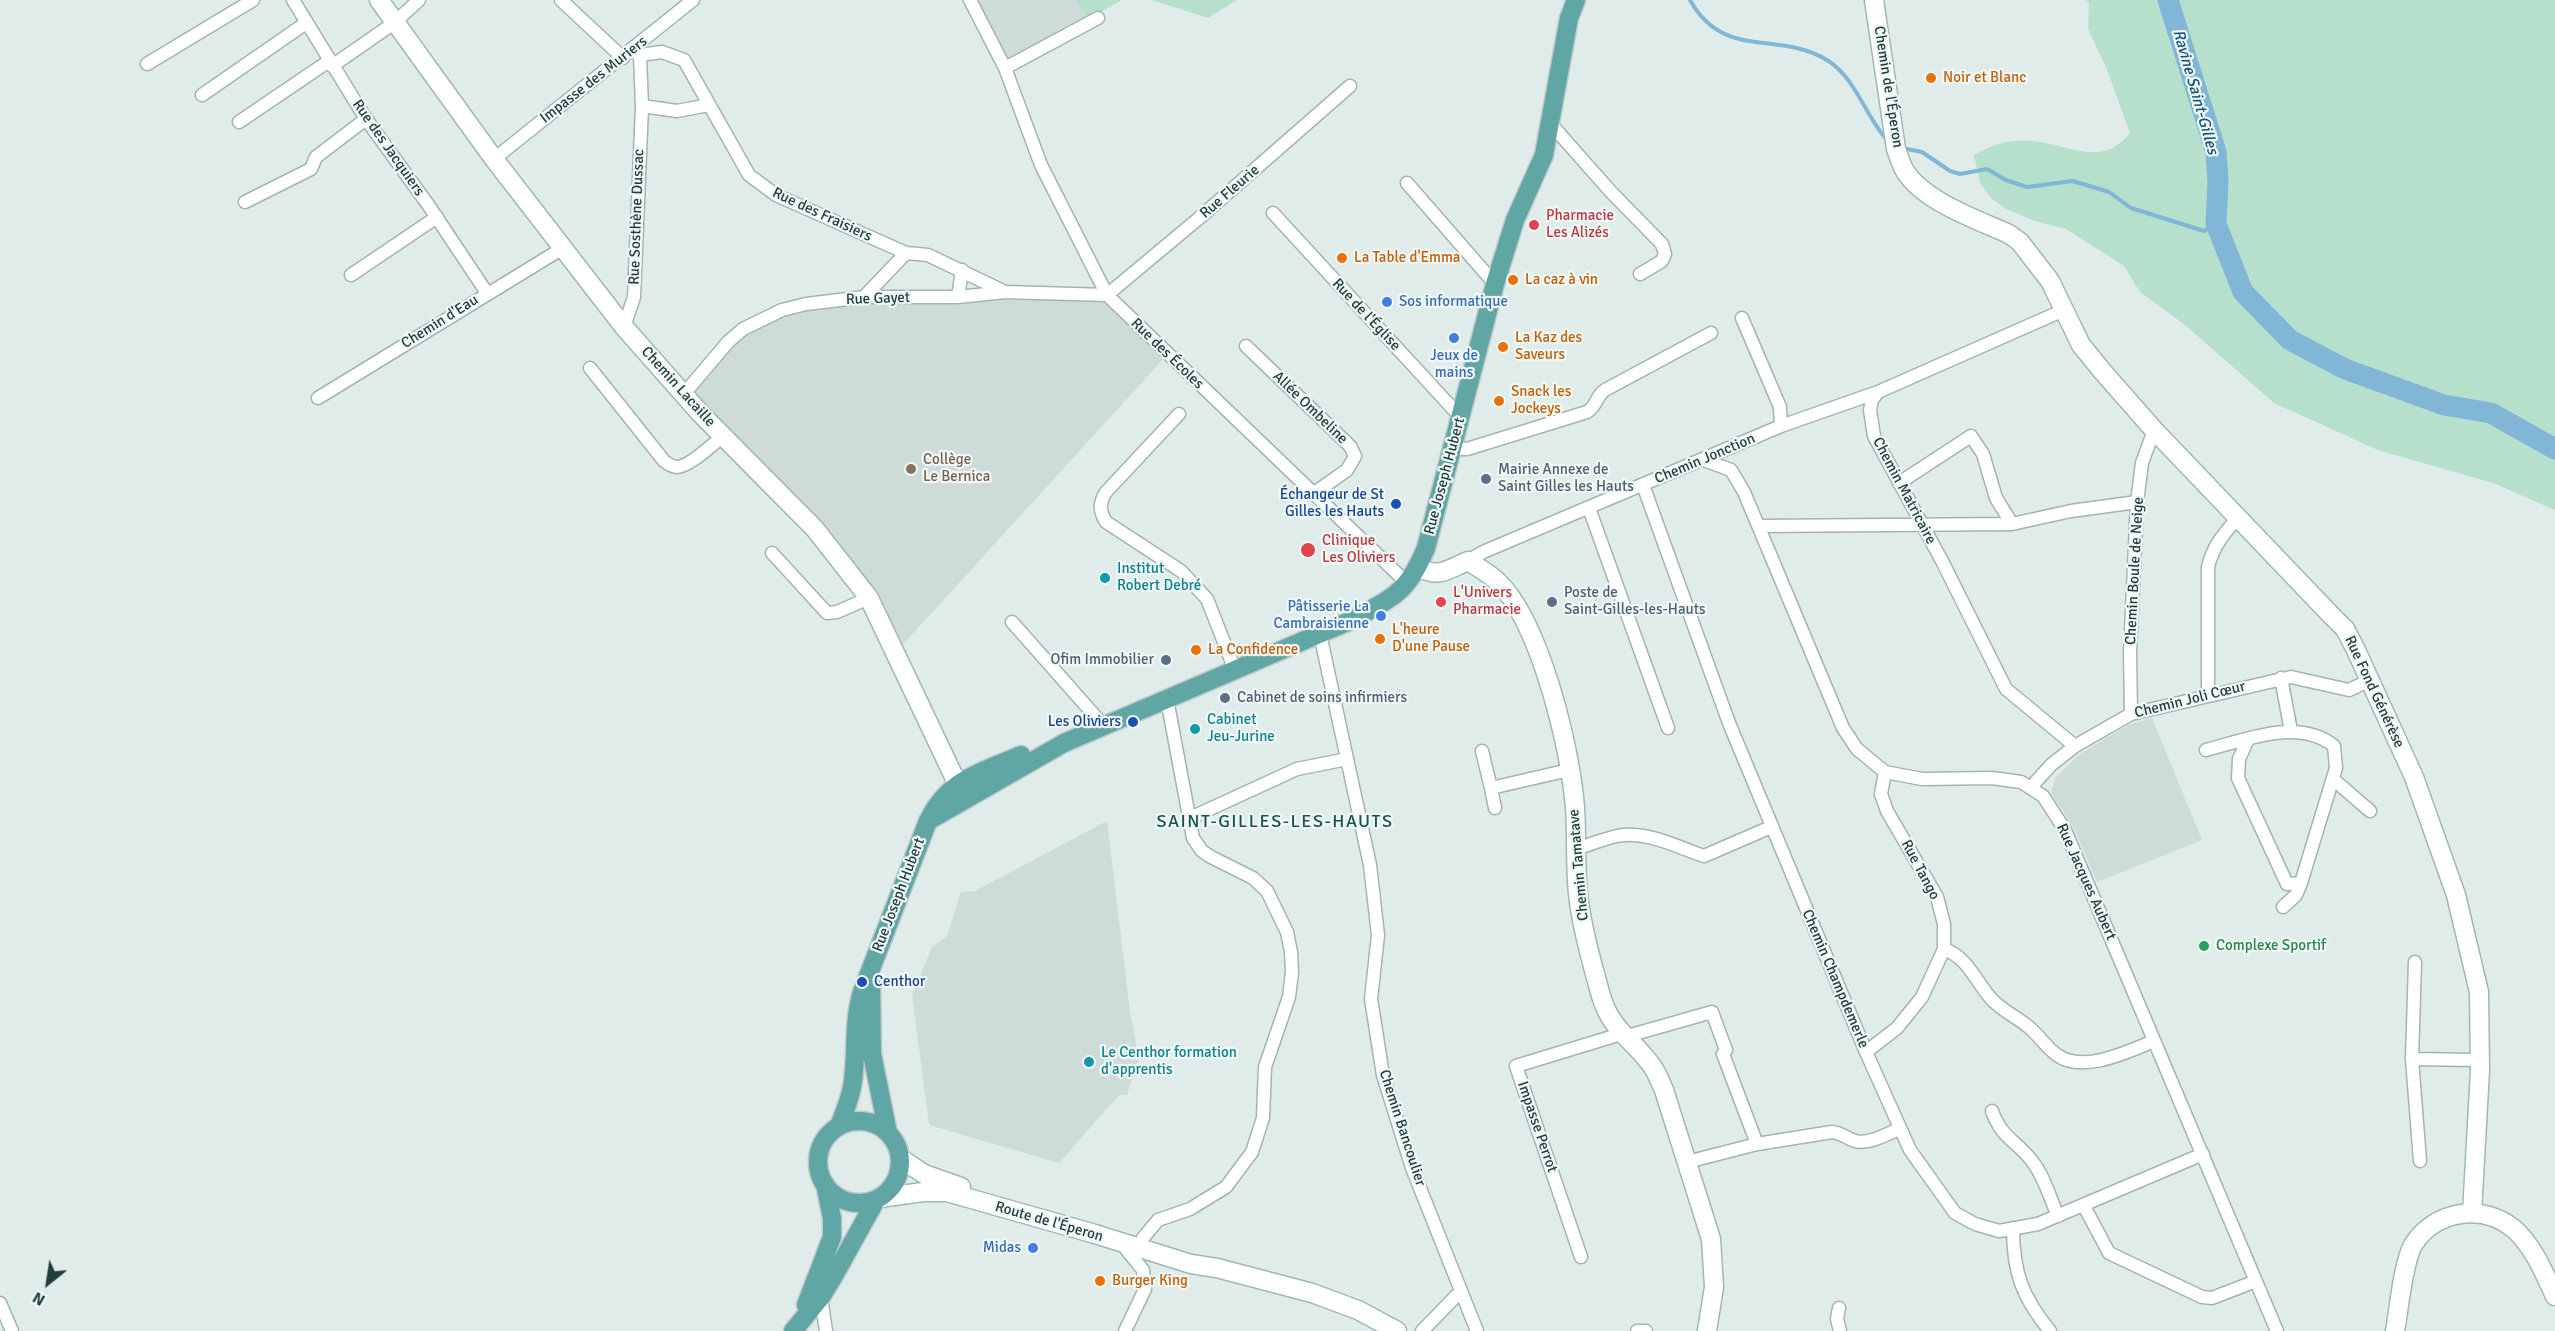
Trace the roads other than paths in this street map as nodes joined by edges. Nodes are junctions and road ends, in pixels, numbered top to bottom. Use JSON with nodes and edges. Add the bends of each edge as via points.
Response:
{"nodes":[{"id":1,"x":253,"y":0,"type":"edge"},
{"id":2,"x":293,"y":0,"type":"edge"},
{"id":3,"x":379,"y":0,"type":"edge"},
{"id":4,"x":419,"y":0,"type":"edge"},
{"id":5,"x":561,"y":0,"type":"edge"},
{"id":6,"x":693,"y":0,"type":"edge"},
{"id":7,"x":970,"y":0,"type":"edge"},
{"id":8,"x":1576,"y":0,"type":"edge"},
{"id":9,"x":1874,"y":0,"type":"edge"},
{"id":10,"x":1098,"y":18,"type":"dead end"},
{"id":11,"x":306,"y":23,"type":"junction"},
{"id":12,"x":394,"y":23,"type":"junction"},
{"id":13,"x":631,"y":55,"type":"junction"},
{"id":14,"x":147,"y":64,"type":"dead end"},
{"id":15,"x":331,"y":64,"type":"junction"},
{"id":16,"x":1005,"y":68,"type":"junction"},
{"id":17,"x":1350,"y":86,"type":"dead end"},
{"id":18,"x":202,"y":96,"type":"dead end"},
{"id":19,"x":709,"y":105,"type":"junction"},
{"id":20,"x":642,"y":106,"type":"junction"},
{"id":21,"x":366,"y":119,"type":"junction"},
{"id":22,"x":239,"y":122,"type":"dead end"},
{"id":23,"x":1550,"y":123,"type":"junction"},
{"id":24,"x":494,"y":159,"type":"junction"},
{"id":25,"x":1407,"y":183,"type":"dead end"},
{"id":26,"x":245,"y":202,"type":"dead end"},
{"id":27,"x":1273,"y":213,"type":"dead end"},
{"id":28,"x":437,"y":218,"type":"junction"},
{"id":29,"x":563,"y":248,"type":"junction"},
{"id":30,"x":906,"y":253,"type":"junction"},
{"id":31,"x":962,"y":270,"type":"junction"},
{"id":32,"x":1640,"y":274,"type":"dead end"},
{"id":33,"x":351,"y":275,"type":"dead end"},
{"id":34,"x":1495,"y":284,"type":"junction"},
{"id":35,"x":1005,"y":292,"type":"junction"},
{"id":36,"x":487,"y":293,"type":"junction"},
{"id":37,"x":1107,"y":295,"type":"junction"},
{"id":38,"x":864,"y":297,"type":"junction"},
{"id":39,"x":958,"y":297,"type":"junction"},
{"id":40,"x":2064,"y":310,"type":"junction"},
{"id":41,"x":1742,"y":318,"type":"dead end"},
{"id":42,"x":624,"y":327,"type":"junction"},
{"id":43,"x":1711,"y":333,"type":"dead end"},
{"id":44,"x":1246,"y":346,"type":"dead end"},
{"id":45,"x":590,"y":368,"type":"dead end"},
{"id":46,"x":1878,"y":392,"type":"junction"},
{"id":47,"x":683,"y":394,"type":"junction"},
{"id":48,"x":318,"y":398,"type":"dead end"},
{"id":49,"x":1462,"y":413,"type":"junction"},
{"id":50,"x":1179,"y":414,"type":"dead end"},
{"id":51,"x":1781,"y":426,"type":"junction"},
{"id":52,"x":2154,"y":430,"type":"junction"},
{"id":53,"x":723,"y":436,"type":"junction"},
{"id":54,"x":1453,"y":449,"type":"junction"},
{"id":55,"x":1704,"y":460,"type":"junction"},
{"id":56,"x":1899,"y":483,"type":"junction"},
{"id":57,"x":1643,"y":485,"type":"junction"},
{"id":58,"x":1313,"y":495,"type":"junction"},
{"id":59,"x":2137,"y":502,"type":"junction"},
{"id":60,"x":1589,"y":508,"type":"junction"},
{"id":61,"x":2238,"y":518,"type":"junction"},
{"id":62,"x":1921,"y":524,"type":"junction"},
{"id":63,"x":2012,"y":524,"type":"junction"},
{"id":64,"x":1759,"y":526,"type":"junction"},
{"id":65,"x":772,"y":553,"type":"dead end"},
{"id":66,"x":1468,"y":561,"type":"junction"},
{"id":67,"x":1418,"y":567,"type":"junction"},
{"id":68,"x":1408,"y":584,"type":"junction"},
{"id":69,"x":869,"y":598,"type":"junction"},
{"id":70,"x":1012,"y":622,"type":"dead end"},
{"id":71,"x":1320,"y":634,"type":"junction"},
{"id":72,"x":1235,"y":670,"type":"junction"},
{"id":73,"x":2281,"y":678,"type":"junction"},
{"id":74,"x":2370,"y":680,"type":"junction"},
{"id":75,"x":2208,"y":694,"type":"junction"},
{"id":76,"x":1167,"y":699,"type":"junction"},
{"id":77,"x":2131,"y":714,"type":"junction"},
{"id":78,"x":1103,"y":725,"type":"junction"},
{"id":79,"x":1668,"y":728,"type":"dead end"},
{"id":80,"x":2291,"y":731,"type":"junction"},
{"id":81,"x":2248,"y":739,"type":"junction"},
{"id":82,"x":1064,"y":743,"type":"junction"},
{"id":83,"x":2075,"y":746,"type":"junction"},
{"id":84,"x":2206,"y":750,"type":"dead end"},
{"id":85,"x":1482,"y":751,"type":"dead end"},
{"id":86,"x":1347,"y":759,"type":"junction"},
{"id":87,"x":1569,"y":770,"type":"junction"},
{"id":88,"x":1885,"y":772,"type":"junction"},
{"id":89,"x":2333,"y":779,"type":"junction"},
{"id":90,"x":957,"y":783,"type":"junction"},
{"id":91,"x":1491,"y":788,"type":"junction"},
{"id":92,"x":2031,"y":788,"type":"junction"},
{"id":93,"x":1495,"y":808,"type":"dead end"},
{"id":94,"x":2370,"y":811,"type":"dead end"},
{"id":95,"x":935,"y":817,"type":"junction"},
{"id":96,"x":1188,"y":819,"type":"junction"},
{"id":97,"x":1771,"y":827,"type":"junction"},
{"id":98,"x":1575,"y":849,"type":"junction"},
{"id":99,"x":2301,"y":883,"type":"junction"},
{"id":100,"x":2283,"y":907,"type":"dead end"},
{"id":101,"x":1944,"y":949,"type":"junction"},
{"id":102,"x":2415,"y":962,"type":"dead end"},
{"id":103,"x":870,"y":969,"type":"junction"},
{"id":104,"x":1622,"y":1036,"type":"junction"},
{"id":105,"x":2154,"y":1041,"type":"junction"},
{"id":106,"x":1866,"y":1052,"type":"junction"},
{"id":107,"x":2412,"y":1059,"type":"junction"},
{"id":108,"x":2479,"y":1060,"type":"junction"},
{"id":109,"x":1992,"y":1111,"type":"dead end"},
{"id":110,"x":839,"y":1126,"type":"junction"},
{"id":111,"x":1899,"y":1130,"type":"junction"},
{"id":112,"x":888,"y":1133,"type":"junction"},
{"id":113,"x":1757,"y":1144,"type":"junction"},
{"id":114,"x":2203,"y":1154,"type":"junction"},
{"id":115,"x":900,"y":1158,"type":"junction"},
{"id":116,"x":2420,"y":1161,"type":"dead end"},
{"id":117,"x":1687,"y":1162,"type":"junction"},
{"id":118,"x":825,"y":1184,"type":"junction"},
{"id":119,"x":877,"y":1199,"type":"junction"},
{"id":120,"x":2084,"y":1206,"type":"junction"},
{"id":121,"x":2472,"y":1213,"type":"junction"},
{"id":122,"x":2058,"y":1216,"type":"junction"},
{"id":123,"x":2013,"y":1228,"type":"junction"},
{"id":124,"x":1095,"y":1234,"type":"junction"},
{"id":125,"x":1143,"y":1238,"type":"junction"},
{"id":126,"x":1120,"y":1242,"type":"junction"},
{"id":127,"x":1581,"y":1257,"type":"dead end"},
{"id":128,"x":1217,"y":1268,"type":"junction"},
{"id":129,"x":2256,"y":1281,"type":"junction"},
{"id":130,"x":1460,"y":1292,"type":"junction"},
{"id":131,"x":2555,"y":1296,"type":"edge"},
{"id":132,"x":821,"y":1297,"type":"junction"},
{"id":133,"x":0,"y":1303,"type":"edge"},
{"id":134,"x":1839,"y":1308,"type":"dead end"},
{"id":135,"x":795,"y":1329,"type":"edge"},
{"id":136,"x":12,"y":1331,"type":"edge"},
{"id":137,"x":826,"y":1331,"type":"edge"},
{"id":138,"x":1125,"y":1331,"type":"edge"},
{"id":139,"x":1397,"y":1331,"type":"edge"},
{"id":140,"x":1422,"y":1331,"type":"edge"},
{"id":141,"x":1477,"y":1331,"type":"edge"},
{"id":142,"x":1637,"y":1331,"type":"edge"},
{"id":143,"x":1646,"y":1331,"type":"edge"},
{"id":144,"x":1707,"y":1331,"type":"edge"},
{"id":145,"x":1840,"y":1331,"type":"edge"},
{"id":146,"x":2050,"y":1331,"type":"edge"},
{"id":147,"x":2277,"y":1331,"type":"edge"},
{"id":148,"x":2395,"y":1331,"type":"edge"}],
"edges":[{"from":1,"to":14,"type":"street"},
{"from":2,"to":11,"type":"street","name":"Rue des Jacquiers"},
{"from":3,"to":12,"type":"street","name":"Chemin Lacaille"},
{"from":4,"to":12,"type":"street"},
{"from":5,"to":13,"type":"street"},
{"from":6,"to":13,"type":"street","name":"Impasse des Muriers"},
{"from":7,"to":16,"type":"street","name":"Rue des Écoles"},
{"from":8,"to":23,"type":"main road","name":"Rue Joseph Hubert","via":[[1569,18]]},
{"from":9,"to":40,"type":"street","name":"Chemin de l'Éperon","via":[[1896,149],[1904,171],[1917,186],[2020,242],[2050,281]]},
{"from":10,"to":16,"type":"street"},
{"from":11,"to":15,"type":"street","name":"Rue des Jacquiers"},
{"from":11,"to":18,"type":"street"},
{"from":12,"to":15,"type":"street"},
{"from":12,"to":24,"type":"street","name":"Chemin Lacaille"},
{"from":13,"to":19,"type":"street","name":"Rue des Fraisiers","via":[[662,52],[684,60]]},
{"from":13,"to":20,"type":"street","name":"Rue Sosthène Dussac"},
{"from":13,"to":24,"type":"street","name":"Impasse des Muriers"},
{"from":15,"to":21,"type":"street","name":"Rue des Jacquiers"},
{"from":15,"to":22,"type":"street"},
{"from":16,"to":37,"type":"street","name":"Rue des Écoles","via":[[1041,165]]},
{"from":17,"to":37,"type":"street","name":"Rue Fleurie"},
{"from":19,"to":20,"type":"street","via":[[677,111]]},
{"from":19,"to":30,"type":"street","name":"Rue des Fraisiers","via":[[749,175],[776,195]]},
{"from":20,"to":42,"type":"street","name":"Rue Sosthène Dussac","via":[[634,297]]},
{"from":21,"to":26,"type":"street","via":[[316,157],[311,169]]},
{"from":21,"to":28,"type":"street","name":"Rue des Jacquiers"},
{"from":23,"to":32,"type":"street","via":[[1662,244],[1662,261]]},
{"from":23,"to":34,"type":"main road","name":"Rue Joseph Hubert","via":[[1544,155],[1515,220]]},
{"from":24,"to":29,"type":"street","name":"Chemin Lacaille"},
{"from":25,"to":34,"type":"street"},
{"from":27,"to":49,"type":"street","name":"Rue de l'Église","via":[[1454,410]]},
{"from":28,"to":33,"type":"street"},
{"from":28,"to":36,"type":"street","name":"Rue des Jacquiers"},
{"from":29,"to":36,"type":"street","name":"Chemin d'Eau"},
{"from":29,"to":42,"type":"street","name":"Chemin Lacaille"},
{"from":30,"to":31,"type":"street","name":"Rue des Fraisiers","via":[[928,255]]},
{"from":30,"to":38,"type":"street"},
{"from":31,"to":35,"type":"street","name":"Rue des Fraisiers"},
{"from":31,"to":39,"type":"street"},
{"from":34,"to":49,"type":"main road","name":"Rue Joseph Hubert"},
{"from":35,"to":37,"type":"street","name":"Rue Gayet"},
{"from":35,"to":39,"type":"street","name":"Rue Gayet"},
{"from":36,"to":48,"type":"street","name":"Chemin d'Eau"},
{"from":37,"to":58,"type":"street","name":"Rue des Écoles"},
{"from":38,"to":39,"type":"street","name":"Rue Gayet"},
{"from":38,"to":47,"type":"street","name":"Rue Gayet","via":[[806,304],[759,320],[728,342]]},
{"from":40,"to":46,"type":"street"},
{"from":40,"to":52,"type":"street","name":"Rue Fond Générèse","via":[[2085,351]]},
{"from":41,"to":51,"type":"street","via":[[1780,406]]},
{"from":42,"to":47,"type":"street","name":"Chemin Lacaille"},
{"from":43,"to":54,"type":"street","via":[[1605,390],[1587,411],[1467,449]]},
{"from":44,"to":58,"type":"street","name":"Allée Ombeline","via":[[1350,446],[1355,456],[1347,470]]},
{"from":45,"to":53,"type":"street","via":[[671,465],[686,465]]},
{"from":46,"to":51,"type":"street","name":"Chemin Jonction"},
{"from":46,"to":56,"type":"street","name":"Chemin Matricaire","via":[[1870,410],[1872,428]]},
{"from":47,"to":53,"type":"street","name":"Chemin Lacaille"},
{"from":49,"to":54,"type":"main road","name":"Rue Joseph Hubert"},
{"from":50,"to":72,"type":"street","via":[[1106,492],[1100,502],[1101,513],[1106,522],[1181,572],[1207,599]]},
{"from":51,"to":55,"type":"street","name":"Chemin Jonction"},
{"from":52,"to":59,"type":"street","name":"Chemin Boule de Neige","via":[[2142,464]]},
{"from":52,"to":61,"type":"street","name":"Rue Fond Générèse"},
{"from":53,"to":69,"type":"street","name":"Chemin Lacaille","via":[[815,529]]},
{"from":54,"to":67,"type":"main road","name":"Rue Joseph Hubert"},
{"from":55,"to":57,"type":"street","name":"Chemin Jonction"},
{"from":55,"to":64,"type":"street","name":"Rue Jacques Aubert","via":[[1731,470]]},
{"from":56,"to":62,"type":"street","name":"Chemin Matricaire"},
{"from":56,"to":63,"type":"street","via":[[1971,436],[1983,454],[1996,498]]},
{"from":57,"to":60,"type":"street","name":"Chemin Jonction"},
{"from":57,"to":97,"type":"street","name":"Chemin Champdemerle"},
{"from":58,"to":68,"type":"street","name":"Rue des Écoles"},
{"from":59,"to":63,"type":"street"},
{"from":59,"to":77,"type":"street","name":"Chemin Boule de Neige"},
{"from":60,"to":66,"type":"street","name":"Chemin Jonction"},
{"from":60,"to":79,"type":"street"},
{"from":61,"to":74,"type":"street","name":"Rue Fond Générèse","via":[[2345,629]]},
{"from":61,"to":75,"type":"street","via":[[2218,540],[2208,567]]},
{"from":62,"to":63,"type":"street"},
{"from":62,"to":64,"type":"street"},
{"from":62,"to":83,"type":"street","name":"Chemin Matricaire","via":[[2006,689]]},
{"from":64,"to":88,"type":"street","name":"Rue Jacques Aubert","via":[[1843,728],[1857,749]]},
{"from":65,"to":69,"type":"street","via":[[827,613]]},
{"from":66,"to":67,"type":"street","via":[[1436,574]]},
{"from":66,"to":87,"type":"street","name":"Chemin Tamatave","via":[[1498,582],[1514,602],[1530,634],[1553,702]]},
{"from":67,"to":68,"type":"main road","name":"Rue Joseph Hubert"},
{"from":68,"to":71,"type":"main road","name":"Rue Joseph Hubert","via":[[1384,602]]},
{"from":69,"to":90,"type":"street","name":"Chemin Lacaille"},
{"from":70,"to":78,"type":"street"},
{"from":71,"to":72,"type":"main road","name":"Rue Joseph Hubert"},
{"from":71,"to":86,"type":"street","name":"Chemin Bancoulier"},
{"from":72,"to":76,"type":"main road","name":"Rue Joseph Hubert"},
{"from":73,"to":74,"type":"street","name":"Chemin Joli Cœur","via":[[2291,676],[2349,690]]},
{"from":73,"to":75,"type":"street","name":"Chemin Joli Cœur"},
{"from":73,"to":80,"type":"street"},
{"from":74,"to":108,"type":"street","name":"Rue Fond Générèse","via":[[2414,777],[2456,895],[2479,992]]},
{"from":75,"to":77,"type":"street","name":"Chemin Joli Cœur"},
{"from":76,"to":78,"type":"main road","name":"Rue Joseph Hubert"},
{"from":76,"to":96,"type":"street"},
{"from":77,"to":83,"type":"street","name":"Chemin Joli Cœur"},
{"from":78,"to":82,"type":"main road","name":"Rue Joseph Hubert"},
{"from":80,"to":81,"type":"street"},
{"from":80,"to":89,"type":"street","via":[[2325,738],[2334,746]]},
{"from":81,"to":84,"type":"street"},
{"from":81,"to":99,"type":"street","via":[[2239,759],[2238,778],[2287,884]]},
{"from":82,"to":90,"type":"main road","name":"Rue Joseph Hubert","via":[[1023,754]]},
{"from":82,"to":95,"type":"main road","name":"Rue Joseph Hubert"},
{"from":83,"to":92,"type":"street","name":"Chemin Joli Cœur"},
{"from":85,"to":91,"type":"street"},
{"from":86,"to":96,"type":"street","via":[[1297,770]]},
{"from":86,"to":130,"type":"street","name":"Chemin Bancoulier","via":[[1370,865],[1378,935],[1371,999],[1383,1075],[1412,1168]]},
{"from":87,"to":91,"type":"street"},
{"from":87,"to":98,"type":"street","name":"Chemin Tamatave","via":[[1575,806]]},
{"from":88,"to":92,"type":"street","name":"Rue Jacques Aubert","via":[[1922,779],[1992,778],[2021,782]]},
{"from":88,"to":101,"type":"street","name":"Rue Tango","via":[[1881,794],[1937,897],[1944,924]]},
{"from":89,"to":94,"type":"street"},
{"from":89,"to":99,"type":"street"},
{"from":90,"to":95,"type":"main road","name":"Rue Joseph Hubert","via":[[942,797]]},
{"from":91,"to":93,"type":"street"},
{"from":92,"to":105,"type":"street","name":"Rue Jacques Aubert","via":[[2043,796],[2065,830]]},
{"from":95,"to":103,"type":"main road","name":"Rue Joseph Hubert"},
{"from":96,"to":125,"type":"street","via":[[1193,838],[1202,851],[1253,878],[1267,891],[1287,932],[1292,972],[1289,997],[1265,1066],[1263,1118],[1252,1152],[1226,1187],[1190,1209],[1158,1220]]},
{"from":97,"to":98,"type":"street","via":[[1704,856],[1635,836],[1618,836]]},
{"from":97,"to":106,"type":"street","name":"Chemin Champdemerle"},
{"from":98,"to":104,"type":"street","name":"Chemin Tamatave","via":[[1578,896],[1588,947],[1607,1014]]},
{"from":99,"to":100,"type":"street"},
{"from":101,"to":105,"type":"street","via":[[1966,963],[1995,1003],[2063,1059],[2084,1062],[2116,1057]]},
{"from":101,"to":106,"type":"street","name":"Rue Tango","via":[[1922,997],[1897,1028]]},
{"from":102,"to":107,"type":"street"},
{"from":103,"to":110,"type":"main road","name":"Rue Joseph Hubert","via":[[856,1019],[851,1093]]},
{"from":103,"to":112,"type":"main road","name":"Rue Joseph Hubert","via":[[872,1054]]},
{"from":104,"to":113,"type":"street","via":[[1712,1012],[1726,1050],[1723,1054]]},
{"from":104,"to":117,"type":"street","name":"Chemin Tamatave","via":[[1653,1068]]},
{"from":104,"to":127,"type":"street","name":"Impasse Perrot","via":[[1516,1066]]},
{"from":105,"to":114,"type":"street","name":"Rue Jacques Aubert"},
{"from":106,"to":111,"type":"street","name":"Chemin Champdemerle"},
{"from":107,"to":108,"type":"street"},
{"from":107,"to":116,"type":"street"},
{"from":108,"to":121,"type":"street","name":"Rue Fond Générèse"},
{"from":109,"to":122,"type":"street","via":[[2002,1132],[2034,1164]]},
{"from":110,"to":112,"type":"main road","via":[[865,1121]]},
{"from":110,"to":118,"type":"main road","via":[[826,1137],[819,1152]]},
{"from":111,"to":113,"type":"street","via":[[1857,1142],[1832,1132]]},
{"from":111,"to":123,"type":"street","name":"Chemin Champdemerle","via":[[1955,1213],[1999,1231]]},
{"from":112,"to":115,"type":"main road","via":[[897,1144]]},
{"from":113,"to":117,"type":"street"},
{"from":114,"to":120,"type":"street","name":"Chemin Champdemerle"},
{"from":114,"to":129,"type":"street","name":"Rue Jacques Aubert"},
{"from":115,"to":119,"type":"main road","via":[[896,1181]]},
{"from":115,"to":125,"type":"street","name":"Route de l'Éperon","via":[[940,1181]]},
{"from":117,"to":144,"type":"street","name":"Chemin Tamatave","via":[[1711,1239],[1714,1287]]},
{"from":118,"to":119,"type":"main road","via":[[834,1195],[847,1201]]},
{"from":118,"to":135,"type":"main road","via":[[832,1237]]},
{"from":119,"to":124,"type":"street","name":"Route de l'Éperon","via":[[947,1192]]},
{"from":119,"to":132,"type":"main road"},
{"from":120,"to":122,"type":"street","name":"Chemin Champdemerle"},
{"from":120,"to":129,"type":"street","via":[[2109,1253],[2202,1297],[2212,1298]]},
{"from":121,"to":131,"type":"street","via":[[2494,1218],[2515,1231],[2532,1250]]},
{"from":121,"to":148,"type":"street","via":[[2439,1221],[2413,1246]]},
{"from":122,"to":123,"type":"street","name":"Chemin Champdemerle"},
{"from":123,"to":146,"type":"street","via":[[2013,1259],[2021,1287]]},
{"from":124,"to":125,"type":"street","via":[[1106,1233],[1137,1242]]},
{"from":124,"to":126,"type":"street","name":"Route de l'Éperon"},
{"from":125,"to":128,"type":"street","name":"Route de l'Éperon"},
{"from":126,"to":128,"type":"street","name":"Route de l'Éperon"},
{"from":126,"to":138,"type":"street","via":[[1143,1270],[1145,1289]]},
{"from":128,"to":139,"type":"street","name":"Route de l'Éperon","via":[[1312,1293],[1358,1310]]},
{"from":129,"to":147,"type":"street","name":"Rue Jacques Aubert"},
{"from":130,"to":140,"type":"street"},
{"from":130,"to":141,"type":"street","name":"Chemin Bancoulier"},
{"from":132,"to":135,"type":"main road"},
{"from":132,"to":137,"type":"street"},
{"from":133,"to":136,"type":"street"},
{"from":134,"to":145,"type":"street"},
{"from":142,"to":143,"type":"street"}]}
